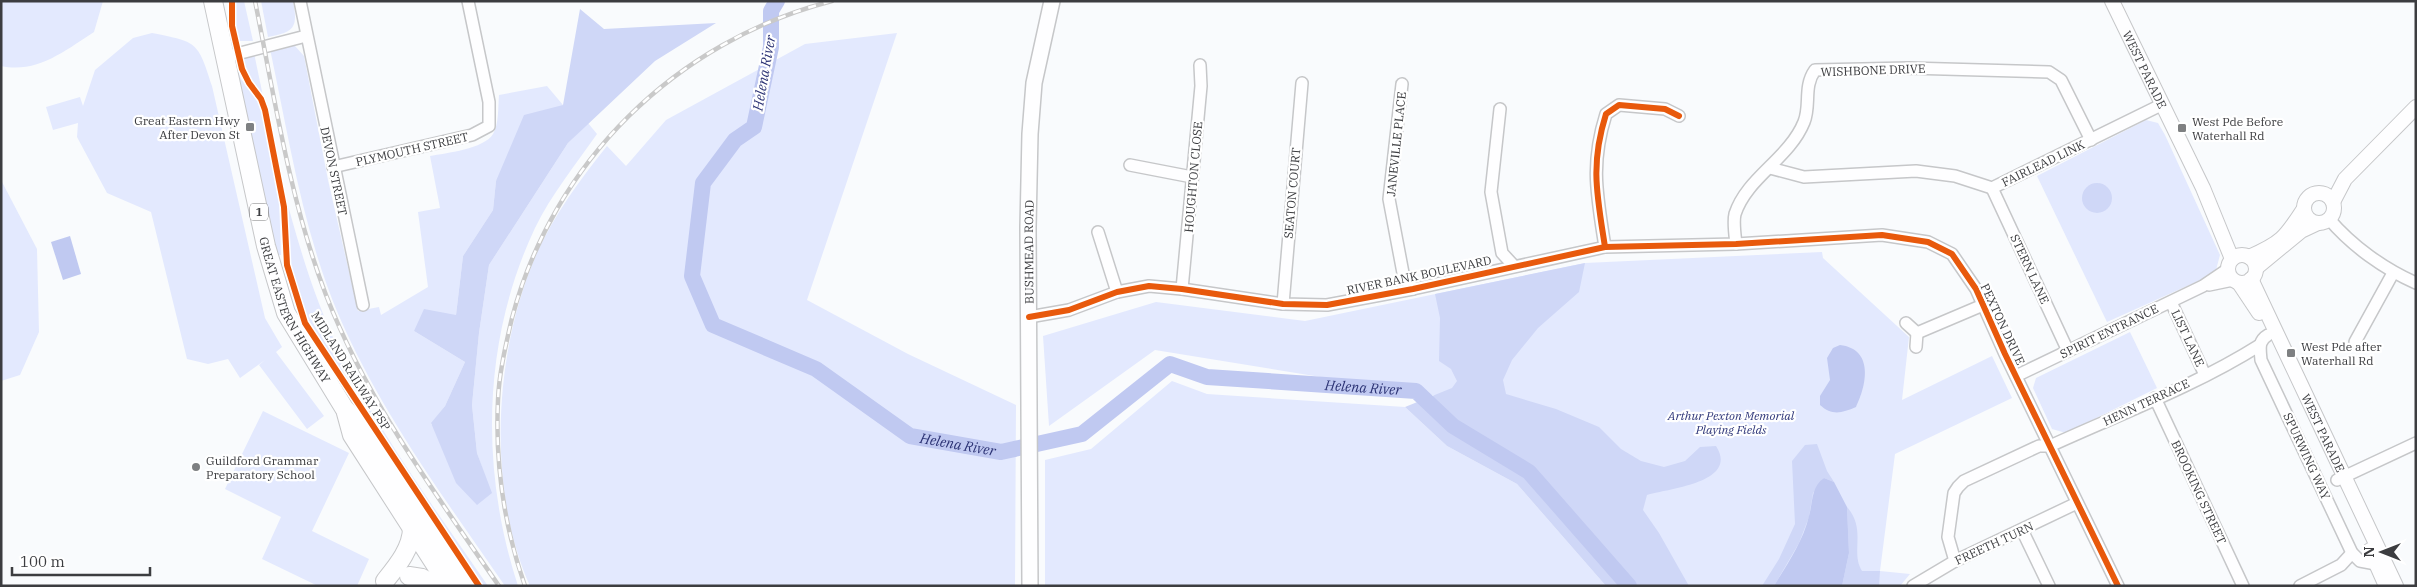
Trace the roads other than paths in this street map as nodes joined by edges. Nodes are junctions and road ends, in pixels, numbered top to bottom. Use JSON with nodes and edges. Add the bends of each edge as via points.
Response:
{"nodes":[{"id":1,"x":213,"y":1,"type":"edge"},
{"id":2,"x":300,"y":1,"type":"edge"},
{"id":3,"x":468,"y":1,"type":"edge"},
{"id":4,"x":1052,"y":1,"type":"edge"},
{"id":5,"x":2112,"y":1,"type":"edge"},
{"id":6,"x":306,"y":36,"type":"junction"},
{"id":7,"x":225,"y":57,"type":"junction"},
{"id":8,"x":1200,"y":65,"type":"dead end"},
{"id":9,"x":1302,"y":83,"type":"dead end"},
{"id":10,"x":1402,"y":84,"type":"dead end"},
{"id":11,"x":2163,"y":104,"type":"junction"},
{"id":12,"x":2416,"y":107,"type":"edge"},
{"id":13,"x":1500,"y":109,"type":"dead end"},
{"id":14,"x":1679,"y":116,"type":"dead end"},
{"id":15,"x":2091,"y":140,"type":"junction"},
{"id":16,"x":1130,"y":165,"type":"dead end"},
{"id":17,"x":333,"y":167,"type":"junction"},
{"id":18,"x":1770,"y":168,"type":"junction"},
{"id":19,"x":1192,"y":177,"type":"junction"},
{"id":20,"x":2344,"y":179,"type":"junction"},
{"id":21,"x":1992,"y":188,"type":"junction"},
{"id":22,"x":2319,"y":192,"type":"junction"},
{"id":23,"x":2333,"y":202,"type":"junction"},
{"id":24,"x":2303,"y":210,"type":"junction"},
{"id":25,"x":2324,"y":221,"type":"junction"},
{"id":26,"x":1098,"y":232,"type":"dead end"},
{"id":27,"x":1736,"y":244,"type":"junction"},
{"id":28,"x":1605,"y":247,"type":"junction"},
{"id":29,"x":1514,"y":266,"type":"junction"},
{"id":30,"x":2241,"y":269,"type":"junction"},
{"id":31,"x":2393,"y":273,"type":"junction"},
{"id":32,"x":2416,"y":283,"type":"edge"},
{"id":33,"x":1182,"y":289,"type":"junction"},
{"id":34,"x":1414,"y":289,"type":"junction"},
{"id":35,"x":1117,"y":292,"type":"junction"},
{"id":36,"x":2171,"y":302,"type":"junction"},
{"id":37,"x":1283,"y":304,"type":"junction"},
{"id":38,"x":363,"y":305,"type":"dead end"},
{"id":39,"x":1983,"y":305,"type":"junction"},
{"id":40,"x":1029,"y":317,"type":"junction"},
{"id":41,"x":1906,"y":322,"type":"dead end"},
{"id":42,"x":1917,"y":333,"type":"junction"},
{"id":43,"x":2264,"y":340,"type":"junction"},
{"id":44,"x":2355,"y":342,"type":"dead end"},
{"id":45,"x":1916,"y":347,"type":"dead end"},
{"id":46,"x":2068,"y":351,"type":"junction"},
{"id":47,"x":2241,"y":358,"type":"junction"},
{"id":48,"x":2261,"y":360,"type":"junction"},
{"id":49,"x":2205,"y":375,"type":"junction"},
{"id":50,"x":2016,"y":376,"type":"junction"},
{"id":51,"x":2155,"y":398,"type":"junction"},
{"id":52,"x":344,"y":408,"type":"junction"},
{"id":53,"x":2416,"y":442,"type":"edge"},
{"id":54,"x":2050,"y":446,"type":"junction"},
{"id":55,"x":2341,"y":478,"type":"junction"},
{"id":56,"x":2078,"y":503,"type":"junction"},
{"id":57,"x":412,"y":528,"type":"junction"},
{"id":58,"x":2022,"y":530,"type":"junction"},
{"id":59,"x":2356,"y":557,"type":"junction"},
{"id":60,"x":1955,"y":561,"type":"junction"},
{"id":61,"x":2376,"y":564,"type":"junction"},
{"id":62,"x":410,"y":576,"type":"dead end"},
{"id":63,"x":385,"y":581,"type":"dead end"},
{"id":64,"x":437,"y":586,"type":"edge"},
{"id":65,"x":449,"y":586,"type":"edge"},
{"id":66,"x":469,"y":586,"type":"edge"},
{"id":67,"x":1030,"y":586,"type":"edge"},
{"id":68,"x":1913,"y":586,"type":"edge"},
{"id":69,"x":2049,"y":586,"type":"edge"},
{"id":70,"x":2118,"y":586,"type":"edge"},
{"id":71,"x":2242,"y":586,"type":"edge"},
{"id":72,"x":2300,"y":586,"type":"edge"},
{"id":73,"x":2386,"y":586,"type":"edge"},
{"id":74,"x":2396,"y":586,"type":"edge"}],
"edges":[{"from":1,"to":7,"type":"highway","name":"GREAT EASTERN HIGHWAY","number":"1"},
{"from":2,"to":6,"type":"street","name":"DEVON STREET"},
{"from":3,"to":17,"type":"street","name":"PLYMOUTH STREET","via":[[488,102],[488,126],[472,135]]},
{"from":4,"to":40,"type":"main road","name":"BUSHMEAD ROAD","via":[[1032,100],[1028,180]]},
{"from":5,"to":11,"type":"street","name":"WEST PARADE"},
{"from":6,"to":7,"type":"street"},
{"from":6,"to":17,"type":"street","name":"DEVON STREET"},
{"from":7,"to":52,"type":"highway","name":"GREAT EASTERN HIGHWAY","number":"1","via":[[278,292],[294,330]]},
{"from":8,"to":19,"type":"street","name":"HOUGHTON CLOSE","via":[[1202,86]]},
{"from":9,"to":37,"type":"street","name":"SEATON COURT"},
{"from":10,"to":34,"type":"street","name":"JANEVILLE PLACE","via":[[1389,199],[1403,273]]},
{"from":11,"to":15,"type":"street","name":"FAIRLEAD LINK"},
{"from":11,"to":30,"type":"street","name":"WEST PARADE"},
{"from":12,"to":20,"type":"street"},
{"from":13,"to":29,"type":"street","via":[[1490,192],[1502,253]]},
{"from":14,"to":28,"type":"street","via":[[1665,109],[1619,105],[1606,114],[1596,153],[1595,184]]},
{"from":15,"to":18,"type":"street","name":"WISHBONE DRIVE","via":[[2061,80],[2049,72],[1909,68],[1816,70],[1808,85],[1805,121],[1788,151]]},
{"from":15,"to":21,"type":"street","name":"FAIRLEAD LINK"},
{"from":16,"to":19,"type":"street"},
{"from":17,"to":38,"type":"street","name":"DEVON STREET"},
{"from":18,"to":21,"type":"street","name":"FAIRLEAD LINK","via":[[1804,177],[1916,171],[1955,176]]},
{"from":18,"to":27,"type":"street","name":"WISHBONE DRIVE","via":[[1752,185],[1735,214]]},
{"from":19,"to":33,"type":"street","name":"HOUGHTON CLOSE"},
{"from":20,"to":22,"type":"street"},
{"from":20,"to":23,"type":"street"},
{"from":21,"to":46,"type":"street","name":"STERN LANE"},
{"from":22,"to":23,"type":"street"},
{"from":22,"to":24,"type":"street","via":[[2308,197]]},
{"from":23,"to":25,"type":"street","via":[[2334,211]]},
{"from":24,"to":25,"type":"street","via":[[2310,221]]},
{"from":24,"to":30,"type":"street","via":[[2282,240]]},
{"from":25,"to":30,"type":"street","via":[[2301,231]]},
{"from":25,"to":31,"type":"street"},
{"from":26,"to":35,"type":"street"},
{"from":27,"to":28,"type":"street","name":"PEXTON DRIVE"},
{"from":27,"to":39,"type":"street","name":"PEXTON DRIVE","via":[[1882,235],[1928,242],[1952,254]]},
{"from":28,"to":29,"type":"street","name":"RIVER BANK BOULEVARD"},
{"from":29,"to":34,"type":"street","name":"RIVER BANK BOULEVARD"},
{"from":30,"to":36,"type":"street","name":"SPIRIT ENTRANCE"},
{"from":30,"to":43,"type":"street","name":"WEST PARADE"},
{"from":30,"to":55,"type":"street","name":"WEST PARADE"},
{"from":31,"to":32,"type":"street"},
{"from":31,"to":44,"type":"street"},
{"from":33,"to":35,"type":"street","name":"RIVER BANK BOULEVARD","via":[[1149,286]]},
{"from":33,"to":37,"type":"street","name":"RIVER BANK BOULEVARD"},
{"from":34,"to":37,"type":"street","name":"RIVER BANK BOULEVARD","via":[[1327,305]]},
{"from":35,"to":40,"type":"street","name":"RIVER BANK BOULEVARD","via":[[1069,310]]},
{"from":36,"to":46,"type":"street","name":"SPIRIT ENTRANCE"},
{"from":36,"to":49,"type":"street","name":"LIST LANE"},
{"from":39,"to":42,"type":"street"},
{"from":39,"to":50,"type":"street","name":"PEXTON DRIVE"},
{"from":40,"to":67,"type":"main road","name":"BUSHMEAD ROAD"},
{"from":41,"to":42,"type":"street"},
{"from":42,"to":45,"type":"street"},
{"from":43,"to":47,"type":"street","name":"HENN TERRACE"},
{"from":43,"to":48,"type":"street","name":"SPURWING WAY"},
{"from":43,"to":55,"type":"street","name":"WEST PARADE"},
{"from":46,"to":50,"type":"street","name":"SPIRIT ENTRANCE"},
{"from":47,"to":48,"type":"street"},
{"from":47,"to":49,"type":"street","name":"HENN TERRACE"},
{"from":48,"to":59,"type":"street","name":"SPURWING WAY"},
{"from":49,"to":51,"type":"street","name":"HENN TERRACE"},
{"from":50,"to":54,"type":"street","name":"PEXTON DRIVE"},
{"from":51,"to":54,"type":"street","name":"HENN TERRACE"},
{"from":51,"to":71,"type":"street","name":"BROOKING STREET"},
{"from":52,"to":57,"type":"highway","name":"GREAT EASTERN HIGHWAY","number":"1","via":[[352,435]]},
{"from":52,"to":66,"type":"highway","name":"GREAT EASTERN HIGHWAY","number":"1","via":[[363,428]]},
{"from":53,"to":55,"type":"street"},
{"from":54,"to":56,"type":"street","name":"PEXTON DRIVE"},
{"from":54,"to":60,"type":"street","name":"HENN TERRACE","via":[[2039,446],[1964,481],[1958,487],[1954,493],[1948,537]]},
{"from":55,"to":61,"type":"street","name":"WEST PARADE"},
{"from":55,"to":74,"type":"street","name":"WEST PARADE"},
{"from":56,"to":58,"type":"street","name":"FREETH TURN"},
{"from":56,"to":70,"type":"street","name":"PEXTON DRIVE"},
{"from":57,"to":63,"type":"highway","via":[[406,549]]},
{"from":57,"to":65,"type":"highway","name":"GREAT EASTERN HIGHWAY","number":"1"},
{"from":58,"to":60,"type":"street","name":"FREETH TURN"},
{"from":58,"to":69,"type":"street"},
{"from":59,"to":61,"type":"street"},
{"from":59,"to":72,"type":"street"},
{"from":60,"to":68,"type":"street","name":"FREETH TURN"},
{"from":61,"to":73,"type":"street","name":"WEST PARADE"},
{"from":62,"to":64,"type":"highway"}]}
